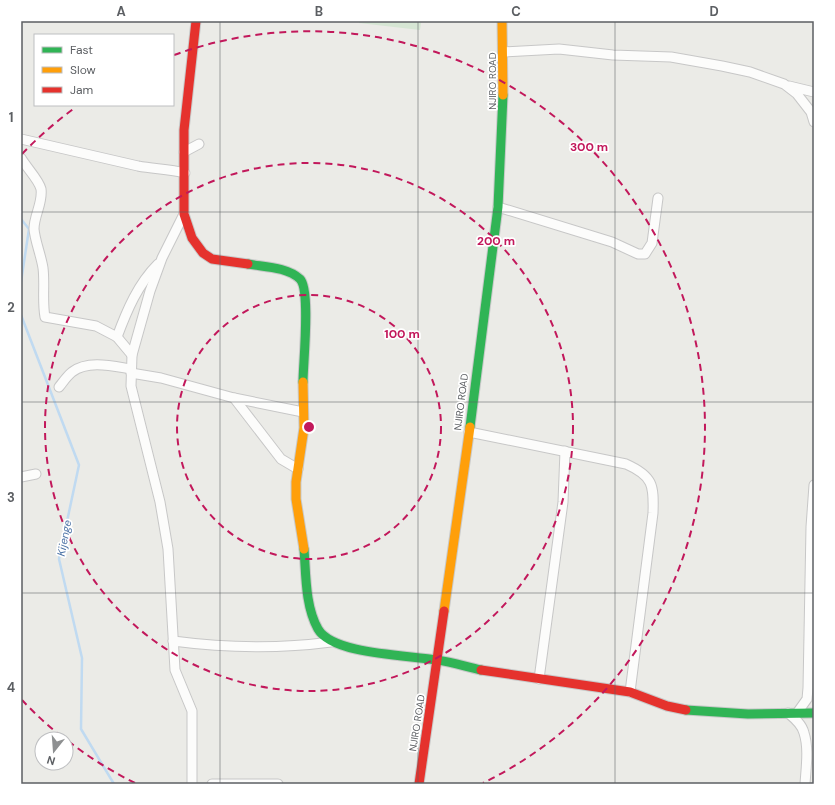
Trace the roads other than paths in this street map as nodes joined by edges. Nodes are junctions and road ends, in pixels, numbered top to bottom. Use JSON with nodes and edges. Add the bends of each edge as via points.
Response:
{"nodes":[{"id":1,"x":196,"y":21,"type":"edge"},
{"id":2,"x":502,"y":21,"type":"edge"},
{"id":3,"x":503,"y":52,"type":"junction"},
{"id":4,"x":784,"y":84,"type":"junction"},
{"id":5,"x":814,"y":92,"type":"edge"},
{"id":6,"x":814,"y":122,"type":"edge"},
{"id":7,"x":21,"y":139,"type":"edge"},
{"id":8,"x":199,"y":144,"type":"dead end"},
{"id":9,"x":184,"y":152,"type":"junction"},
{"id":10,"x":21,"y":158,"type":"edge"},
{"id":11,"x":185,"y":173,"type":"junction"},
{"id":12,"x":658,"y":198,"type":"dead end"},
{"id":13,"x":498,"y":207,"type":"junction"},
{"id":14,"x":184,"y":214,"type":"junction"},
{"id":15,"x":161,"y":262,"type":"junction"},
{"id":16,"x":117,"y":337,"type":"junction"},
{"id":17,"x":132,"y":355,"type":"junction"},
{"id":18,"x":131,"y":371,"type":"junction"},
{"id":19,"x":59,"y":387,"type":"dead end"},
{"id":20,"x":234,"y":398,"type":"junction"},
{"id":21,"x":303,"y":412,"type":"junction"},
{"id":22,"x":468,"y":432,"type":"junction"},
{"id":23,"x":565,"y":451,"type":"junction"},
{"id":24,"x":298,"y":469,"type":"junction"},
{"id":25,"x":36,"y":474,"type":"dead end"},
{"id":26,"x":21,"y":477,"type":"edge"},
{"id":27,"x":814,"y":485,"type":"edge"},
{"id":28,"x":173,"y":641,"type":"junction"},
{"id":29,"x":331,"y":642,"type":"junction"},
{"id":30,"x":438,"y":660,"type":"junction"},
{"id":31,"x":539,"y":679,"type":"junction"},
{"id":32,"x":630,"y":692,"type":"junction"},
{"id":33,"x":793,"y":713,"type":"junction"},
{"id":34,"x":814,"y":713,"type":"edge"},
{"id":35,"x":192,"y":784,"type":"edge"},
{"id":36,"x":212,"y":784,"type":"edge"},
{"id":37,"x":278,"y":784,"type":"edge"},
{"id":38,"x":419,"y":784,"type":"edge"},
{"id":39,"x":805,"y":784,"type":"edge"}],
"edges":[{"from":1,"to":9,"type":"street","via":[[184,130]]},
{"from":2,"to":3,"type":"street","name":"NJIRO ROAD"},
{"from":3,"to":4,"type":"street","via":[[559,49],[692,59],[750,72]]},
{"from":3,"to":13,"type":"street","name":"NJIRO ROAD","via":[[503,121]]},
{"from":4,"to":5,"type":"street"},
{"from":4,"to":6,"type":"street","via":[[797,94],[811,112]]},
{"from":7,"to":11,"type":"street","via":[[138,166]]},
{"from":8,"to":9,"type":"street"},
{"from":9,"to":11,"type":"street"},
{"from":10,"to":16,"type":"street","via":[[41,190],[34,230],[43,266],[45,317],[96,326]]},
{"from":11,"to":14,"type":"street"},
{"from":12,"to":13,"type":"street","via":[[652,243],[644,254]]},
{"from":13,"to":22,"type":"street","name":"NJIRO ROAD"},
{"from":14,"to":15,"type":"street"},
{"from":14,"to":21,"type":"street","via":[[192,238],[203,253],[212,259],[280,269],[301,280],[306,313]]},
{"from":15,"to":16,"type":"street","via":[[148,274],[135,294]]},
{"from":15,"to":17,"type":"street"},
{"from":16,"to":17,"type":"street"},
{"from":17,"to":18,"type":"street"},
{"from":18,"to":19,"type":"street","via":[[109,366],[81,367],[71,373]]},
{"from":18,"to":20,"type":"street"},
{"from":18,"to":28,"type":"street","via":[[131,386],[160,502],[168,549]]},
{"from":20,"to":21,"type":"street"},
{"from":20,"to":24,"type":"street","via":[[281,459]]},
{"from":21,"to":24,"type":"street","via":[[302,449]]},
{"from":22,"to":23,"type":"street"},
{"from":22,"to":30,"type":"street","name":"NJIRO ROAD"},
{"from":23,"to":31,"type":"street","via":[[563,502]]},
{"from":23,"to":32,"type":"street","via":[[626,464],[642,471],[654,492]]},
{"from":24,"to":29,"type":"street","via":[[296,499],[304,544],[310,606],[316,626]]},
{"from":25,"to":26,"type":"street"},
{"from":27,"to":33,"type":"street","via":[[807,699]]},
{"from":28,"to":29,"type":"street","via":[[216,646],[277,647]]},
{"from":28,"to":35,"type":"street","via":[[175,670],[192,711]]},
{"from":29,"to":30,"type":"street","via":[[358,650]]},
{"from":30,"to":31,"type":"street","via":[[484,671]]},
{"from":30,"to":38,"type":"street","name":"NJIRO ROAD"},
{"from":31,"to":32,"type":"street"},
{"from":32,"to":33,"type":"street","via":[[667,706],[691,711]]},
{"from":33,"to":34,"type":"street"},
{"from":33,"to":39,"type":"street","via":[[804,732]]},
{"from":36,"to":37,"type":"street"}]}
